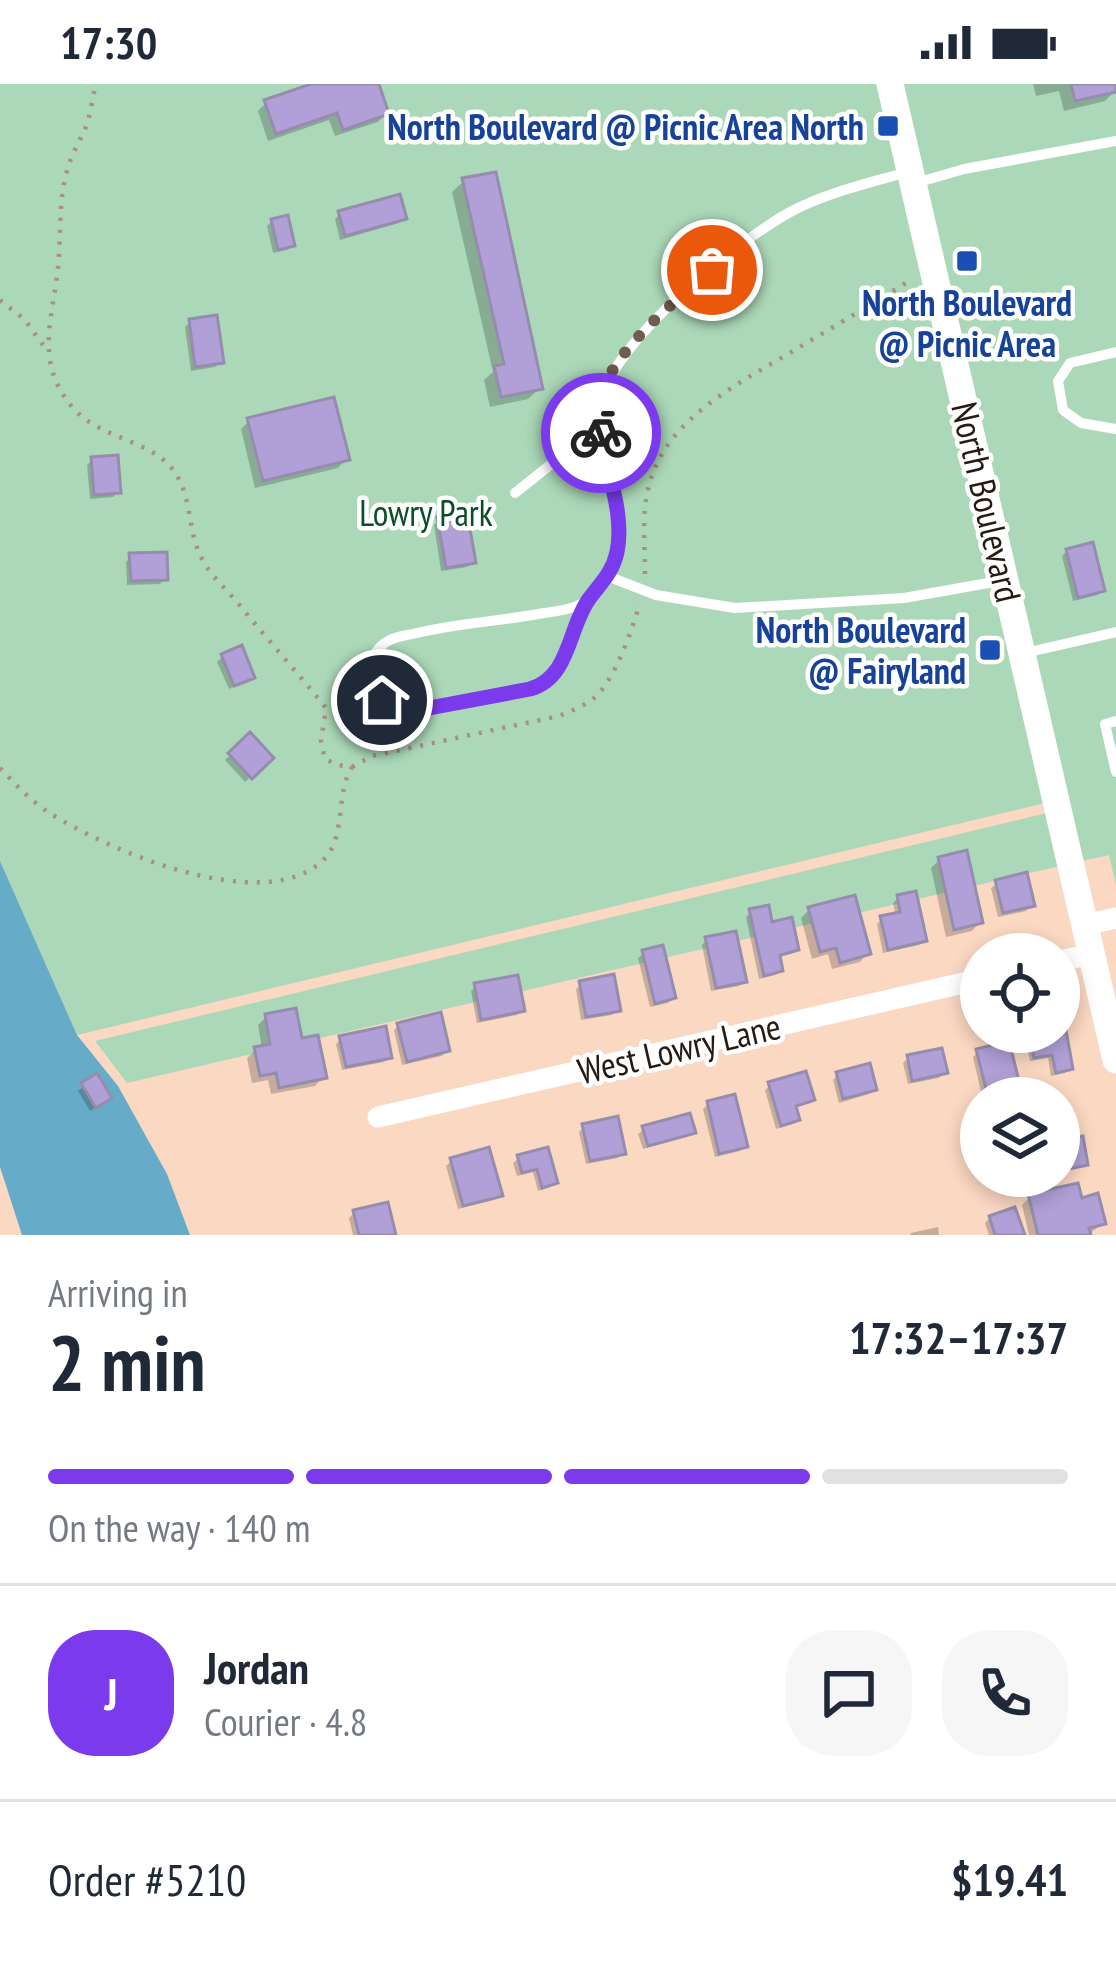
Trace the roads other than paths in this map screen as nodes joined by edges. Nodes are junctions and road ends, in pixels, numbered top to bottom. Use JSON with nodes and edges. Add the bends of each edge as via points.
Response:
{"nodes":[{"id":1,"x":890,"y":84,"type":"edge"},
{"id":2,"x":1116,"y":141,"type":"edge"},
{"id":3,"x":912,"y":177,"type":"junction"},
{"id":4,"x":1116,"y":352,"type":"edge"},
{"id":5,"x":1116,"y":429,"type":"edge"},
{"id":6,"x":601,"y":434,"type":"junction"},
{"id":7,"x":515,"y":493,"type":"dead end"},
{"id":8,"x":607,"y":576,"type":"junction"},
{"id":9,"x":1005,"y":580,"type":"junction"},
{"id":10,"x":586,"y":602,"type":"junction"},
{"id":11,"x":1116,"y":632,"type":"edge"},
{"id":12,"x":1022,"y":653,"type":"junction"},
{"id":13,"x":1116,"y":721,"type":"edge"},
{"id":14,"x":1115,"y":767,"type":"edge"},
{"id":15,"x":1116,"y":918,"type":"edge"},
{"id":16,"x":1085,"y":925,"type":"junction"},
{"id":17,"x":1092,"y":954,"type":"junction"},
{"id":18,"x":1080,"y":957,"type":"edge"},
{"id":19,"x":960,"y":984,"type":"edge"},
{"id":20,"x":1116,"y":1060,"type":"edge"},
{"id":21,"x":378,"y":1117,"type":"dead end"}],
"edges":[{"from":1,"to":3,"type":"street","name":"North Boulevard"},
{"from":2,"to":3,"type":"lane"},
{"from":3,"to":6,"type":"lane","via":[[839,192],[746,241],[628,351],[610,375]]},
{"from":3,"to":9,"type":"street","name":"North Boulevard"},
{"from":4,"to":5,"type":"lane","via":[[1070,363],[1058,381],[1064,410],[1082,423]]},
{"from":6,"to":7,"type":"lane"},
{"from":6,"to":8,"type":"lane","via":[[618,530]]},
{"from":8,"to":9,"type":"lane","via":[[736,608],[904,598]]},
{"from":8,"to":10,"type":"lane"},
{"from":9,"to":12,"type":"street","name":"North Boulevard"},
{"from":10,"to":10,"type":"lane","via":[[391,639],[371,660],[373,687],[392,709],[408,712],[542,686],[563,662]]},
{"from":11,"to":12,"type":"lane"},
{"from":12,"to":16,"type":"street","name":"North Boulevard"},
{"from":13,"to":14,"type":"lane","via":[[1105,724]]},
{"from":15,"to":16,"type":"street"},
{"from":16,"to":17,"type":"street","name":"North Boulevard"},
{"from":17,"to":18,"type":"street"},
{"from":17,"to":20,"type":"street","name":"North Boulevard"},
{"from":19,"to":21,"type":"street","name":"West Lowry Lane"}]}
